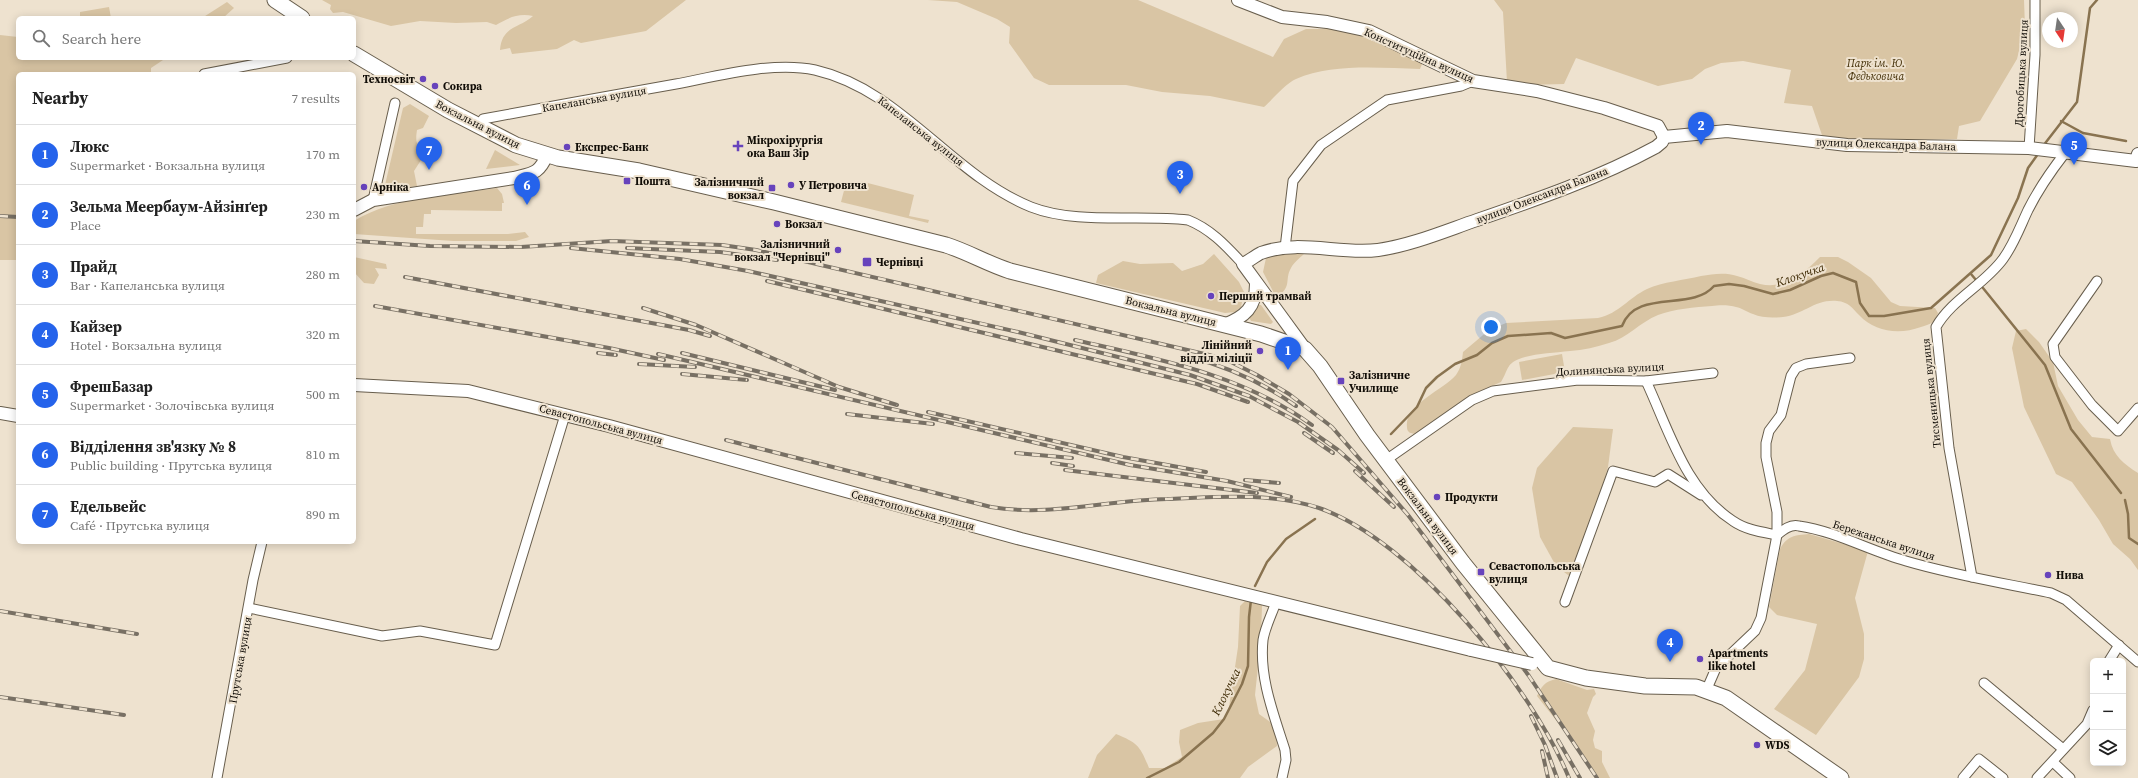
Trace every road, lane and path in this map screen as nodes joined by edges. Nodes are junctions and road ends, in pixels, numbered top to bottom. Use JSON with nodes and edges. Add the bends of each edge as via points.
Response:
{"nodes":[{"id":1,"x":275,"y":0,"type":"edge"},
{"id":2,"x":1238,"y":0,"type":"edge"},
{"id":3,"x":2034,"y":0,"type":"edge"},
{"id":4,"x":299,"y":16,"type":"edge"},
{"id":5,"x":356,"y":55,"type":"edge"},
{"id":6,"x":277,"y":60,"type":"edge"},
{"id":7,"x":214,"y":72,"type":"edge"},
{"id":8,"x":1473,"y":81,"type":"junction"},
{"id":9,"x":395,"y":103,"type":"dead end"},
{"id":10,"x":479,"y":126,"type":"junction"},
{"id":11,"x":1664,"y":137,"type":"junction"},
{"id":12,"x":2029,"y":148,"type":"junction"},
{"id":13,"x":2059,"y":152,"type":"junction"},
{"id":14,"x":547,"y":155,"type":"junction"},
{"id":15,"x":2137,"y":159,"type":"edge"},
{"id":16,"x":373,"y":200,"type":"junction"},
{"id":17,"x":356,"y":209,"type":"edge"},
{"id":18,"x":1285,"y":248,"type":"junction"},
{"id":19,"x":1243,"y":264,"type":"junction"},
{"id":20,"x":2097,"y":281,"type":"dead end"},
{"id":21,"x":1256,"y":284,"type":"junction"},
{"id":22,"x":1245,"y":316,"type":"junction"},
{"id":23,"x":1224,"y":325,"type":"junction"},
{"id":24,"x":1252,"y":332,"type":"junction"},
{"id":25,"x":1305,"y":349,"type":"junction"},
{"id":26,"x":1850,"y":358,"type":"dead end"},
{"id":27,"x":1713,"y":373,"type":"dead end"},
{"id":28,"x":1646,"y":381,"type":"junction"},
{"id":29,"x":356,"y":385,"type":"edge"},
{"id":30,"x":2138,"y":408,"type":"edge"},
{"id":31,"x":0,"y":413,"type":"edge"},
{"id":32,"x":565,"y":415,"type":"junction"},
{"id":33,"x":16,"y":416,"type":"edge"},
{"id":34,"x":1386,"y":460,"type":"junction"},
{"id":35,"x":1712,"y":503,"type":"junction"},
{"id":36,"x":1777,"y":535,"type":"junction"},
{"id":37,"x":262,"y":544,"type":"edge"},
{"id":38,"x":1972,"y":577,"type":"junction"},
{"id":39,"x":1276,"y":602,"type":"junction"},
{"id":40,"x":1565,"y":602,"type":"dead end"},
{"id":41,"x":249,"y":608,"type":"junction"},
{"id":42,"x":2119,"y":645,"type":"junction"},
{"id":43,"x":2110,"y":658,"type":"edge"},
{"id":44,"x":2138,"y":662,"type":"edge"},
{"id":45,"x":1548,"y":668,"type":"junction"},
{"id":46,"x":1984,"y":683,"type":"dead end"},
{"id":47,"x":1706,"y":691,"type":"junction"},
{"id":48,"x":2090,"y":717,"type":"edge"},
{"id":49,"x":2063,"y":749,"type":"junction"},
{"id":50,"x":2053,"y":762,"type":"junction"},
{"id":51,"x":217,"y":778,"type":"edge"},
{"id":52,"x":1282,"y":778,"type":"edge"},
{"id":53,"x":1841,"y":778,"type":"edge"},
{"id":54,"x":1963,"y":778,"type":"edge"},
{"id":55,"x":2003,"y":778,"type":"edge"},
{"id":56,"x":2037,"y":778,"type":"edge"},
{"id":57,"x":2070,"y":778,"type":"edge"}],
"edges":[{"from":1,"to":4,"type":"main road"},
{"from":2,"to":8,"type":"street","name":"Конституційна вулиця","via":[[1282,17],[1338,24],[1377,34]]},
{"from":3,"to":12,"type":"street","name":"Дрогобицька вулиця","via":[[2035,55]]},
{"from":5,"to":10,"type":"main road","name":"Вокзальна вулиця"},
{"from":6,"to":7,"type":"street"},
{"from":8,"to":11,"type":"street","name":"Конституційна вулиця","via":[[1537,91],[1604,108],[1658,126]]},
{"from":8,"to":18,"type":"street","via":[[1461,86],[1387,100],[1321,146],[1293,182]]},
{"from":9,"to":16,"type":"street"},
{"from":10,"to":14,"type":"main road","name":"Вокзальна вулиця","via":[[516,145]]},
{"from":10,"to":19,"type":"street","name":"Капеланська вулиця","via":[[483,119],[730,74],[774,68],[804,68],[838,77],[876,96],[987,182],[1030,206],[1059,214],[1188,220],[1210,232]]},
{"from":11,"to":12,"type":"street","name":"вулиця Олександра Балана","via":[[1728,131],[1847,145]]},
{"from":11,"to":18,"type":"street","name":"вулиця Олександра Балана","via":[[1656,148],[1592,178],[1528,203],[1412,241],[1378,250],[1360,251],[1316,247]]},
{"from":12,"to":13,"type":"street","name":"вулиця Олександра Балана"},
{"from":13,"to":15,"type":"street","name":"вулиця Олександра Балана"},
{"from":13,"to":38,"type":"street","name":"Тисменицька вулиця","via":[[2007,254],[1990,273],[1943,315],[1936,327],[1949,448]]},
{"from":14,"to":16,"type":"street","via":[[542,168],[514,178]]},
{"from":14,"to":23,"type":"main road","name":"Вокзальна вулиця","via":[[639,171],[774,202],[961,250],[1010,271]]},
{"from":16,"to":17,"type":"street"},
{"from":18,"to":19,"type":"street","name":"вулиця Олександра Балана","via":[[1260,254]]},
{"from":19,"to":21,"type":"street","name":"Капеланська вулиця"},
{"from":20,"to":30,"type":"street","via":[[2053,344],[2053,350],[2059,362],[2092,405],[2118,431]]},
{"from":21,"to":22,"type":"street","via":[[1254,301]]},
{"from":21,"to":25,"type":"street","name":"Капеланська вулиця"},
{"from":22,"to":23,"type":"street"},
{"from":22,"to":24,"type":"street","via":[[1246,326]]},
{"from":23,"to":24,"type":"main road","name":"Вокзальна вулиця"},
{"from":24,"to":25,"type":"main road","name":"Вокзальна вулиця"},
{"from":25,"to":34,"type":"main road","name":"Вокзальна вулиця","via":[[1320,366]]},
{"from":26,"to":36,"type":"street","via":[[1806,364],[1796,368],[1791,376],[1781,415],[1769,431],[1766,443],[1766,457],[1777,512]]},
{"from":27,"to":28,"type":"street","name":"Долинянська вулиця"},
{"from":28,"to":34,"type":"street","name":"Долинянська вулиця","via":[[1578,380],[1493,391],[1472,400]]},
{"from":28,"to":35,"type":"street","via":[[1670,441],[1688,472]]},
{"from":29,"to":32,"type":"street","name":"Севастопольська вулиця","via":[[468,391]]},
{"from":31,"to":33,"type":"street"},
{"from":32,"to":39,"type":"street","name":"Севастопольська вулиця","via":[[1021,539]]},
{"from":32,"to":41,"type":"street","via":[[495,645],[420,631],[382,636]]},
{"from":34,"to":45,"type":"main road","name":"Вокзальна вулиця","via":[[1463,563]]},
{"from":35,"to":36,"type":"street","via":[[1734,522],[1750,529]]},
{"from":35,"to":40,"type":"street","via":[[1668,474],[1655,482],[1613,471]]},
{"from":36,"to":38,"type":"street","name":"Бережанська вулиця","via":[[1785,528],[1797,525],[1905,561]]},
{"from":36,"to":47,"type":"street","via":[[1761,618],[1755,631],[1716,668]]},
{"from":37,"to":41,"type":"street","name":"Прутська вулиця"},
{"from":38,"to":42,"type":"street","name":"Бережанська вулиця","via":[[2051,593],[2066,600]]},
{"from":39,"to":45,"type":"street","name":"Севастопольська вулиця","bridge":true},
{"from":39,"to":52,"type":"street","via":[[1263,638],[1262,662],[1266,687],[1285,750],[1286,760]]},
{"from":41,"to":51,"type":"street","name":"Прутська вулиця"},
{"from":42,"to":43,"type":"street"},
{"from":42,"to":44,"type":"street","name":"Бережанська вулиця"},
{"from":45,"to":47,"type":"main road","via":[[1594,679],[1645,686],[1696,687]]},
{"from":46,"to":49,"type":"street"},
{"from":47,"to":53,"type":"main road","via":[[1726,698]]},
{"from":48,"to":49,"type":"street","via":[[2087,724]]},
{"from":49,"to":50,"type":"street"},
{"from":50,"to":56,"type":"street"},
{"from":50,"to":57,"type":"street"},
{"from":54,"to":55,"type":"street","via":[[1979,759]]}]}
